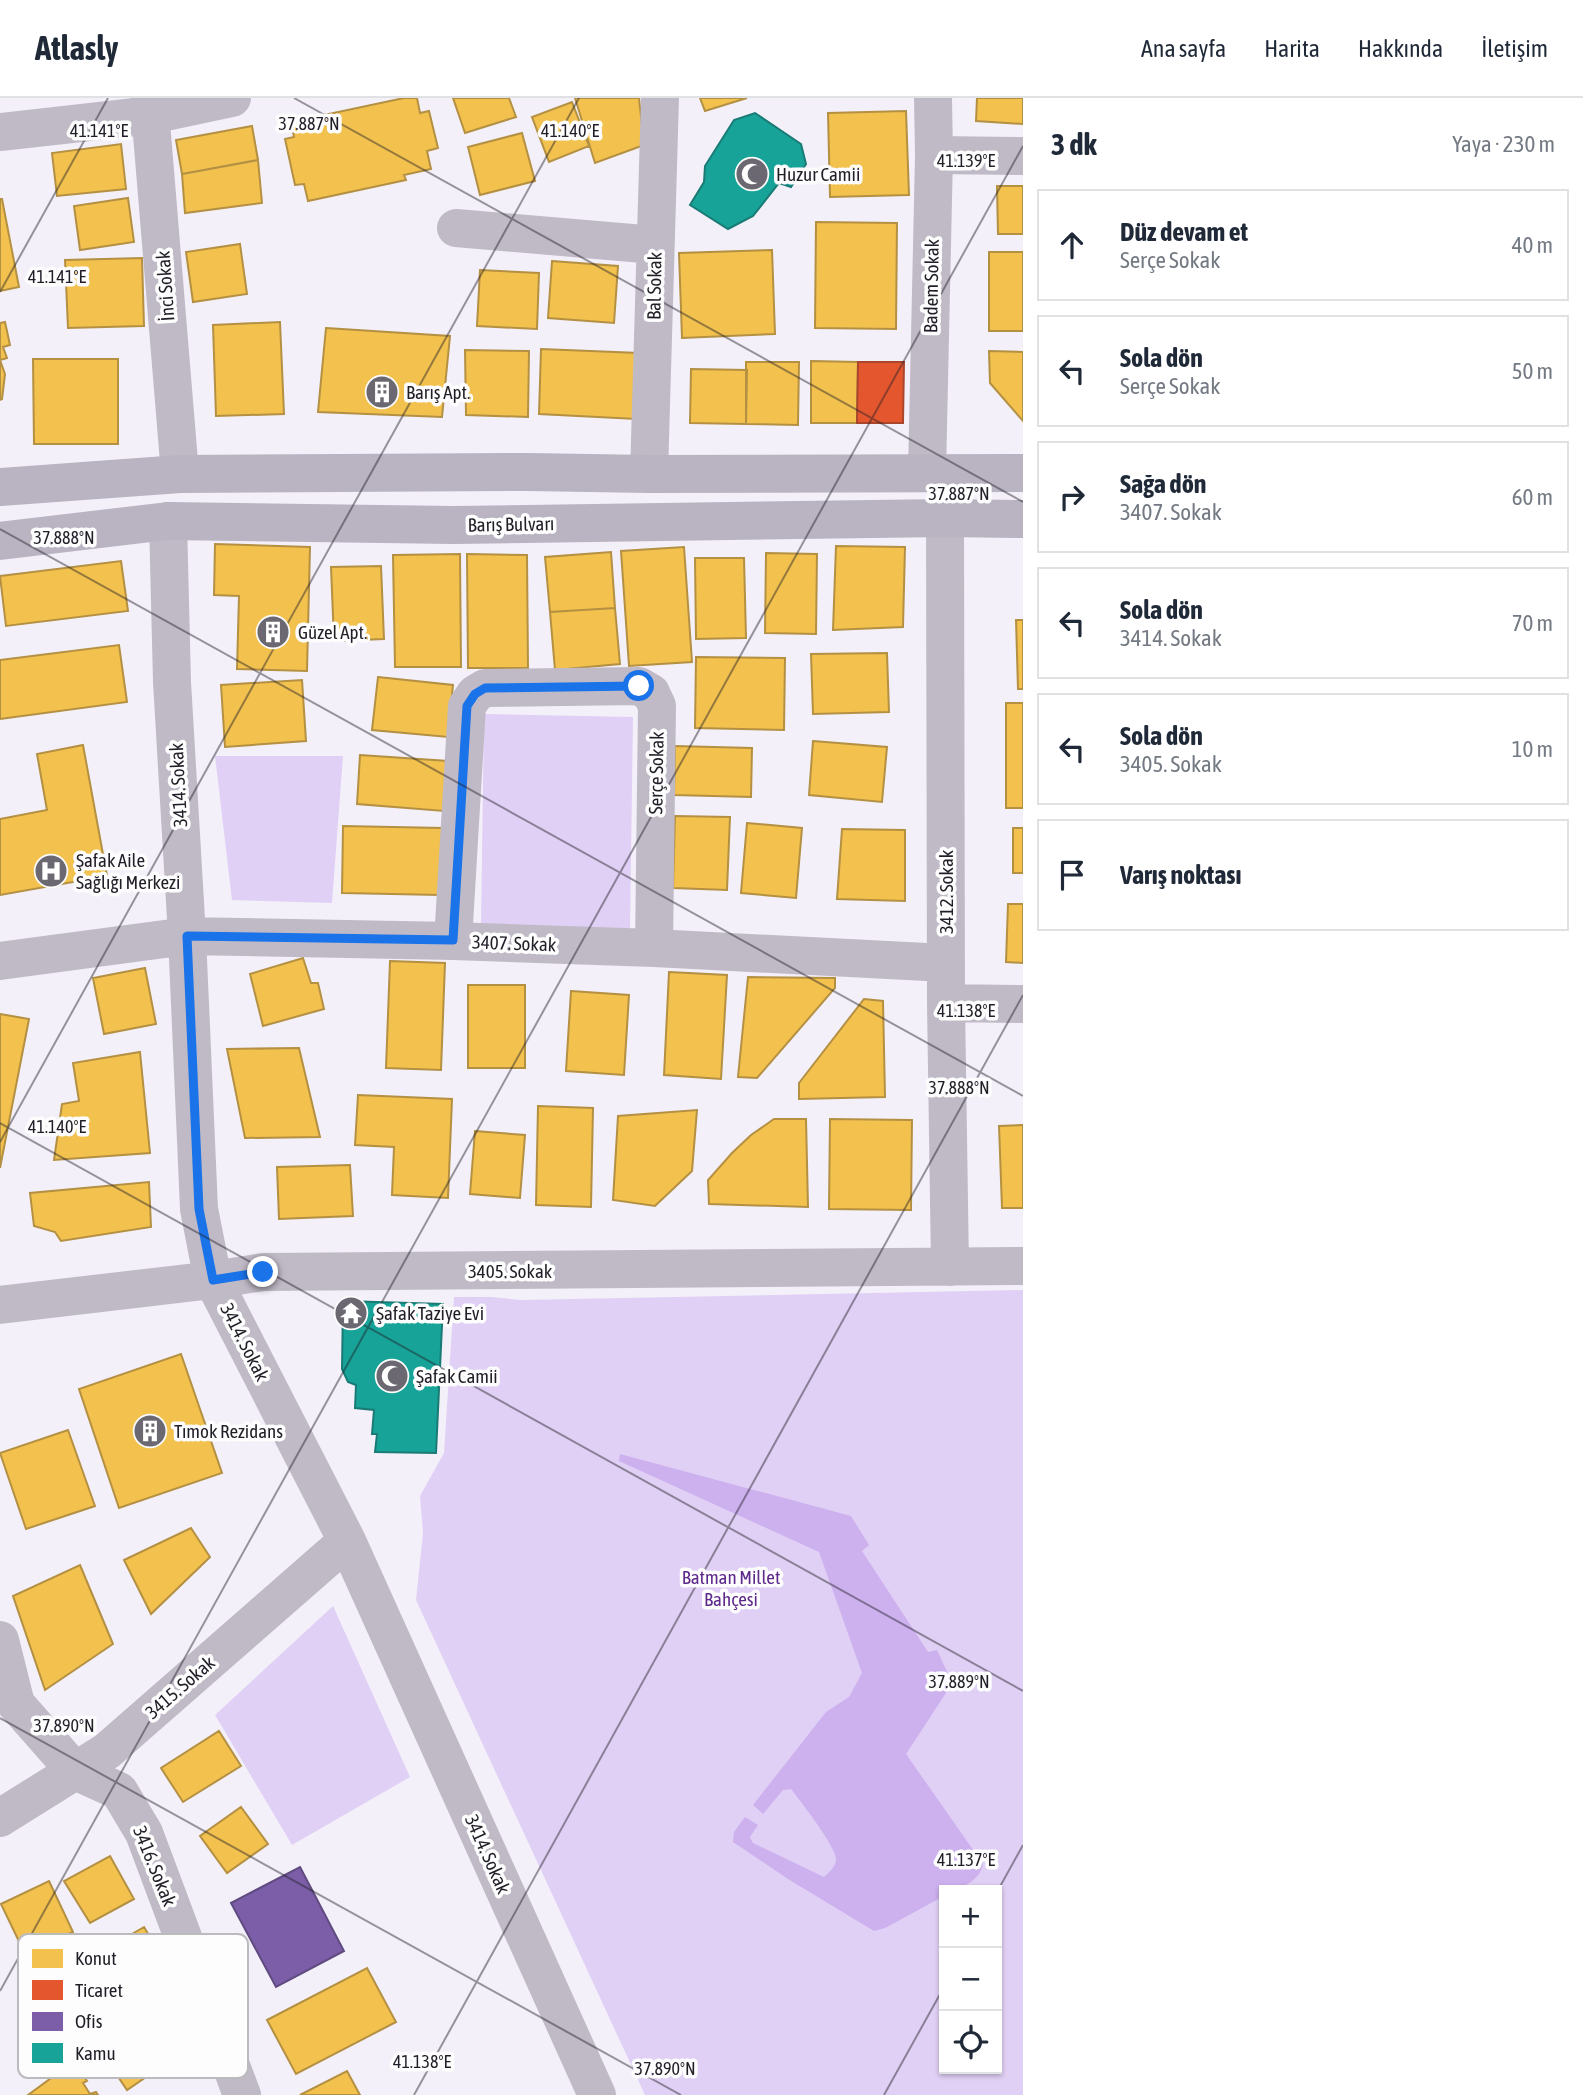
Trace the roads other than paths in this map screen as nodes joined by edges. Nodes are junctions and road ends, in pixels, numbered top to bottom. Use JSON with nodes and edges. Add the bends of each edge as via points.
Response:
{"nodes":[{"id":1,"x":232,"y":98,"type":"edge"},
{"id":2,"x":660,"y":98,"type":"edge"},
{"id":3,"x":933,"y":98,"type":"edge"},
{"id":4,"x":150,"y":107,"type":"edge"},
{"id":5,"x":0,"y":132,"type":"edge"},
{"id":6,"x":934,"y":155,"type":"junction"},
{"id":7,"x":1023,"y":156,"type":"edge"},
{"id":8,"x":456,"y":228,"type":"dead end"},
{"id":9,"x":655,"y":245,"type":"junction"},
{"id":10,"x":927,"y":473,"type":"junction"},
{"id":11,"x":1023,"y":473,"type":"edge"},
{"id":12,"x":180,"y":474,"type":"junction"},
{"id":13,"x":649,"y":474,"type":"junction"},
{"id":14,"x":0,"y":487,"type":"edge"},
{"id":15,"x":945,"y":518,"type":"junction"},
{"id":16,"x":1023,"y":519,"type":"edge"},
{"id":17,"x":169,"y":521,"type":"junction"},
{"id":18,"x":0,"y":541,"type":"edge"},
{"id":19,"x":187,"y":936,"type":"junction"},
{"id":20,"x":453,"y":940,"type":"junction"},
{"id":21,"x":654,"y":948,"type":"junction"},
{"id":22,"x":0,"y":961,"type":"edge"},
{"id":23,"x":946,"y":963,"type":"junction"},
{"id":24,"x":946,"y":1003,"type":"junction"},
{"id":25,"x":1023,"y":1004,"type":"edge"},
{"id":26,"x":1023,"y":1266,"type":"edge"},
{"id":27,"x":950,"y":1267,"type":"junction"},
{"id":28,"x":213,"y":1280,"type":"junction"},
{"id":29,"x":0,"y":1305,"type":"edge"},
{"id":30,"x":347,"y":1541,"type":"junction"},
{"id":31,"x":0,"y":1640,"type":"edge"},
{"id":32,"x":75,"y":1771,"type":"junction"},
{"id":33,"x":0,"y":1818,"type":"edge"},
{"id":34,"x":182,"y":1934,"type":"edge"},
{"id":35,"x":236,"y":2078,"type":"edge"},
{"id":36,"x":242,"y":2095,"type":"edge"},
{"id":37,"x":597,"y":2095,"type":"edge"}],
"edges":[{"from":1,"to":4,"type":"street"},
{"from":2,"to":9,"type":"street","name":"Bal Sokak"},
{"from":3,"to":6,"type":"street","name":"Badem Sokak"},
{"from":4,"to":5,"type":"street"},
{"from":4,"to":12,"type":"street","name":"İnci Sokak"},
{"from":6,"to":7,"type":"street"},
{"from":6,"to":10,"type":"street","name":"Badem Sokak"},
{"from":8,"to":9,"type":"street"},
{"from":9,"to":13,"type":"street","name":"Bal Sokak"},
{"from":10,"to":11,"type":"main road"},
{"from":10,"to":13,"type":"main road"},
{"from":12,"to":13,"type":"main road"},
{"from":12,"to":14,"type":"main road"},
{"from":15,"to":16,"type":"main road","name":"Barış Bulvarı"},
{"from":15,"to":17,"type":"main road","name":"Barış Bulvarı","via":[[454,525]]},
{"from":15,"to":23,"type":"street","name":"3412. Sokak"},
{"from":17,"to":18,"type":"main road","name":"Barış Bulvarı"},
{"from":17,"to":19,"type":"street","name":"3414. Sokak","via":[[172,682]]},
{"from":19,"to":20,"type":"street","name":"3407. Sokak"},
{"from":19,"to":22,"type":"street","name":"3407. Sokak"},
{"from":19,"to":28,"type":"street","name":"3414. Sokak","via":[[199,1209]]},
{"from":20,"to":21,"type":"street","name":"3407. Sokak"},
{"from":20,"to":21,"type":"street","name":"Serçe Sokak","via":[[467,706],[475,694],[485,688],[639,686],[651,693],[657,706]]},
{"from":21,"to":23,"type":"street","name":"3407. Sokak"},
{"from":23,"to":24,"type":"street","name":"3412. Sokak"},
{"from":24,"to":25,"type":"street"},
{"from":24,"to":27,"type":"street","name":"3412. Sokak"},
{"from":26,"to":27,"type":"street","name":"3405. Sokak"},
{"from":27,"to":28,"type":"street","name":"3405. Sokak","via":[[263,1272]]},
{"from":28,"to":29,"type":"street","name":"3405. Sokak"},
{"from":28,"to":30,"type":"street","name":"3414. Sokak"},
{"from":30,"to":32,"type":"street","name":"3415. Sokak","via":[[107,1751]]},
{"from":30,"to":37,"type":"street","name":"3414. Sokak"},
{"from":31,"to":32,"type":"street","name":"3416. Sokak","via":[[16,1704]]},
{"from":32,"to":33,"type":"street","name":"3415. Sokak"},
{"from":32,"to":34,"type":"street","name":"3416. Sokak","via":[[118,1791],[144,1833]]},
{"from":35,"to":36,"type":"street","name":"3416. Sokak"}]}
